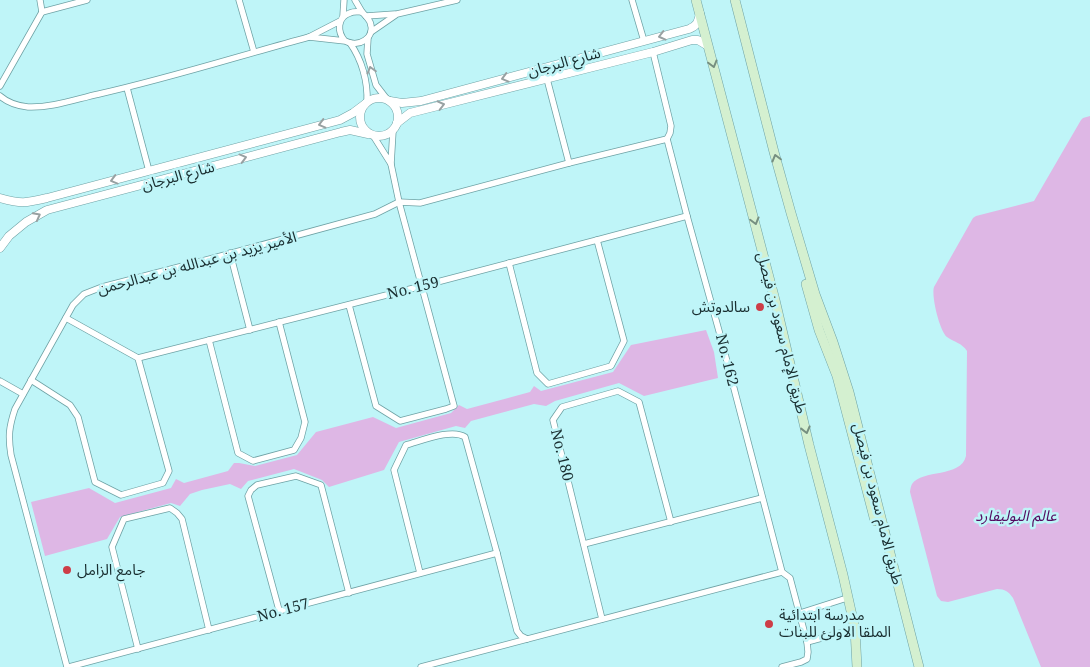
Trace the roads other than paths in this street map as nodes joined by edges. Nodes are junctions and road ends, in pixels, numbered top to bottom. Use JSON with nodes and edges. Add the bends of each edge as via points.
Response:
{"nodes":[{"id":1,"x":40,"y":0,"type":"edge"},
{"id":2,"x":87,"y":0,"type":"edge"},
{"id":3,"x":239,"y":0,"type":"edge"},
{"id":4,"x":344,"y":0,"type":"edge"},
{"id":5,"x":355,"y":0,"type":"edge"},
{"id":6,"x":429,"y":0,"type":"edge"},
{"id":7,"x":457,"y":0,"type":"edge"},
{"id":8,"x":632,"y":0,"type":"edge"},
{"id":9,"x":696,"y":0,"type":"edge"},
{"id":10,"x":735,"y":0,"type":"edge"},
{"id":11,"x":431,"y":7,"type":"junction"},
{"id":12,"x":42,"y":12,"type":"junction"},
{"id":13,"x":364,"y":14,"type":"junction"},
{"id":14,"x":397,"y":14,"type":"junction"},
{"id":15,"x":700,"y":14,"type":"junction"},
{"id":16,"x":342,"y":19,"type":"junction"},
{"id":17,"x":369,"y":35,"type":"junction"},
{"id":18,"x":309,"y":37,"type":"junction"},
{"id":19,"x":644,"y":41,"type":"junction"},
{"id":20,"x":348,"y":42,"type":"junction"},
{"id":21,"x":708,"y":46,"type":"junction"},
{"id":22,"x":254,"y":52,"type":"junction"},
{"id":23,"x":652,"y":52,"type":"junction"},
{"id":24,"x":546,"y":79,"type":"junction"},
{"id":25,"x":0,"y":86,"type":"edge"},
{"id":26,"x":126,"y":88,"type":"junction"},
{"id":27,"x":0,"y":96,"type":"edge"},
{"id":28,"x":388,"y":100,"type":"junction"},
{"id":29,"x":366,"y":103,"type":"junction"},
{"id":30,"x":397,"y":123,"type":"junction"},
{"id":31,"x":393,"y":131,"type":"junction"},
{"id":32,"x":371,"y":135,"type":"junction"},
{"id":33,"x":667,"y":139,"type":"junction"},
{"id":34,"x":569,"y":163,"type":"junction"},
{"id":35,"x":391,"y":164,"type":"junction"},
{"id":36,"x":149,"y":171,"type":"junction"},
{"id":37,"x":0,"y":198,"type":"edge"},
{"id":38,"x":399,"y":202,"type":"junction"},
{"id":39,"x":687,"y":216,"type":"junction"},
{"id":40,"x":798,"y":239,"type":"junction"},
{"id":41,"x":597,"y":240,"type":"junction"},
{"id":42,"x":0,"y":248,"type":"edge"},
{"id":43,"x":230,"y":253,"type":"junction"},
{"id":44,"x":509,"y":263,"type":"junction"},
{"id":45,"x":422,"y":286,"type":"junction"},
{"id":46,"x":348,"y":305,"type":"junction"},
{"id":47,"x":66,"y":318,"type":"junction"},
{"id":48,"x":279,"y":322,"type":"junction"},
{"id":49,"x":250,"y":330,"type":"junction"},
{"id":50,"x":209,"y":340,"type":"junction"},
{"id":51,"x":138,"y":358,"type":"junction"},
{"id":52,"x":31,"y":380,"type":"junction"},
{"id":53,"x":0,"y":381,"type":"edge"},
{"id":54,"x":23,"y":394,"type":"junction"},
{"id":55,"x":762,"y":498,"type":"junction"},
{"id":56,"x":671,"y":522,"type":"junction"},
{"id":57,"x":584,"y":544,"type":"junction"},
{"id":58,"x":497,"y":553,"type":"junction"},
{"id":59,"x":782,"y":572,"type":"junction"},
{"id":60,"x":420,"y":573,"type":"junction"},
{"id":61,"x":348,"y":593,"type":"junction"},
{"id":62,"x":848,"y":598,"type":"junction"},
{"id":63,"x":279,"y":610,"type":"junction"},
{"id":64,"x":800,"y":613,"type":"junction"},
{"id":65,"x":602,"y":619,"type":"junction"},
{"id":66,"x":855,"y":629,"type":"junction"},
{"id":67,"x":209,"y":630,"type":"junction"},
{"id":68,"x":527,"y":640,"type":"junction"},
{"id":69,"x":807,"y":642,"type":"junction"},
{"id":70,"x":913,"y":645,"type":"junction"},
{"id":71,"x":138,"y":649,"type":"junction"},
{"id":72,"x":68,"y":667,"type":"edge"},
{"id":73,"x":421,"y":667,"type":"edge"},
{"id":74,"x":782,"y":667,"type":"edge"},
{"id":75,"x":857,"y":667,"type":"edge"},
{"id":76,"x":919,"y":667,"type":"edge"}],
"edges":[{"from":1,"to":12,"type":"street"},
{"from":2,"to":12,"type":"street"},
{"from":3,"to":22,"type":"street"},
{"from":4,"to":16,"type":"street"},
{"from":5,"to":13,"type":"street"},
{"from":6,"to":11,"type":"street"},
{"from":7,"to":11,"type":"street"},
{"from":8,"to":19,"type":"street"},
{"from":9,"to":15,"type":"main road","name":"طريق الإمام سعود بن فيصل"},
{"from":40,"to":10,"type":"main road","one_way":true},
{"from":11,"to":14,"type":"street"},
{"from":12,"to":25,"type":"street"},
{"from":13,"to":14,"type":"street"},
{"from":13,"to":16,"type":"street","via":[[351,12]]},
{"from":13,"to":17,"type":"street","via":[[371,25]]},
{"from":14,"to":17,"type":"street"},
{"from":15,"to":19,"type":"street","name":"شارع البرجان","one_way":true,"via":[[698,23],[689,30]]},
{"from":15,"to":21,"type":"main road","name":"طريق الإمام سعود بن فيصل"},
{"from":16,"to":18,"type":"street"},
{"from":16,"to":20,"type":"street","via":[[339,32]]},
{"from":17,"to":20,"type":"street","via":[[361,43]]},
{"from":28,"to":17,"type":"street","one_way":true,"via":[[376,86],[367,54]]},
{"from":18,"to":20,"type":"street"},
{"from":18,"to":22,"type":"street"},
{"from":19,"to":28,"type":"street","name":"شارع البرجان","one_way":true,"via":[[420,101],[402,103]]},
{"from":20,"to":29,"type":"street","via":[[358,55],[367,88]]},
{"from":21,"to":23,"type":"street","name":"شارع البرجان","via":[[692,40]]},
{"from":21,"to":62,"type":"main road","name":"طريق الإمام سعود بن فيصل","one_way":true,"via":[[775,300]]},
{"from":22,"to":26,"type":"street"},
{"from":23,"to":24,"type":"street","name":"شارع البرجان"},
{"from":23,"to":33,"type":"street","name":"No. 162","via":[[671,126]]},
{"from":30,"to":24,"type":"street","name":"شارع البرجان","one_way":true,"via":[[410,113]]},
{"from":24,"to":34,"type":"street"},
{"from":26,"to":27,"type":"street","via":[[28,107],[16,105]]},
{"from":26,"to":36,"type":"street"},
{"from":28,"to":29,"type":"street","name":"شارع البرجان","via":[[376,97]]},
{"from":28,"to":30,"type":"street","via":[[397,110]]},
{"from":29,"to":32,"type":"street","via":[[359,120]]},
{"from":29,"to":36,"type":"street","name":"شارع البرجان","one_way":true,"via":[[340,120]]},
{"from":30,"to":31,"type":"street"},
{"from":31,"to":32,"type":"street","name":"شارع البرجان","via":[[388,136]]},
{"from":31,"to":35,"type":"street"},
{"from":32,"to":35,"type":"street"},
{"from":42,"to":32,"type":"street","name":"شارع البرجان","one_way":true,"via":[[26,222],[48,210],[341,132],[350,130]]},
{"from":33,"to":34,"type":"street","name":"الأمير يزيد بن عبدالله بن عبدالرحمن"},
{"from":33,"to":39,"type":"street","name":"No. 162"},
{"from":34,"to":38,"type":"street","name":"الأمير يزيد بن عبدالله بن عبدالرحمن","via":[[420,203]]},
{"from":35,"to":38,"type":"street"},
{"from":36,"to":37,"type":"street","name":"شارع البرجان","one_way":true,"via":[[26,203]]},
{"from":38,"to":43,"type":"street","name":"الأمير يزيد بن عبدالله بن عبدالرحمن","via":[[374,214]]},
{"from":38,"to":45,"type":"street"},
{"from":39,"to":41,"type":"street","name":"No. 159"},
{"from":39,"to":55,"type":"street","name":"No. 162"},
{"from":40,"to":70,"type":"main road","name":"طريق الامام سعود بن فيصل","via":[[854,410]]},
{"from":40,"to":70,"type":"main road","via":[[819,330],[837,376],[895,595]]},
{"from":41,"to":44,"type":"street","name":"No. 159"},
{"from":41,"to":44,"type":"street","via":[[624,341],[611,366],[548,384],[537,373]]},
{"from":43,"to":47,"type":"street","name":"الأمير يزيد بن عبدالله بن عبدالرحمن","via":[[84,294]]},
{"from":43,"to":49,"type":"street"},
{"from":44,"to":45,"type":"street","name":"No. 159"},
{"from":45,"to":46,"type":"street","name":"No. 159"},
{"from":45,"to":46,"type":"street","via":[[454,406],[446,410],[400,421],[376,406]]},
{"from":46,"to":48,"type":"street","name":"No. 159"},
{"from":47,"to":51,"type":"street"},
{"from":47,"to":52,"type":"street","name":"الأمير يزيد بن عبدالله بن عبدالرحمن"},
{"from":48,"to":49,"type":"street","name":"No. 159"},
{"from":48,"to":50,"type":"street","via":[[305,422],[294,450],[253,461],[238,454]]},
{"from":49,"to":50,"type":"street","name":"No. 159"},
{"from":50,"to":51,"type":"street","name":"No. 159"},
{"from":51,"to":52,"type":"street","via":[[170,471],[163,483],[121,495],[95,482],[78,417],[70,405]]},
{"from":52,"to":54,"type":"street","name":"الأمير يزيد بن عبدالله بن عبدالرحمن"},
{"from":53,"to":54,"type":"street"},
{"from":54,"to":72,"type":"street","name":"الأمير يزيد بن عبدالله بن عبدالرحمن","via":[[9,426],[11,455]]},
{"from":55,"to":56,"type":"street"},
{"from":55,"to":59,"type":"street","name":"No. 162"},
{"from":56,"to":57,"type":"street"},
{"from":56,"to":57,"type":"street","name":"No. 180","via":[[639,402],[618,391],[562,407],[553,420]]},
{"from":57,"to":65,"type":"street","name":"No. 180"},
{"from":58,"to":60,"type":"street","name":"No. 157"},
{"from":58,"to":60,"type":"street","via":[[465,437],[448,434],[406,445],[394,470]]},
{"from":58,"to":68,"type":"street","via":[[517,631]]},
{"from":59,"to":64,"type":"street","name":"No. 162","via":[[790,578]]},
{"from":59,"to":65,"type":"street"},
{"from":60,"to":61,"type":"street","name":"No. 157"},
{"from":61,"to":63,"type":"street","name":"No. 157"},
{"from":61,"to":63,"type":"street","via":[[321,485],[296,476],[257,485],[248,496]]},
{"from":62,"to":64,"type":"street"},
{"from":62,"to":66,"type":"main road","name":"طريق الإمام سعود بن فيصل"},
{"from":63,"to":67,"type":"street","name":"No. 157"},
{"from":64,"to":69,"type":"street","name":"No. 162"},
{"from":65,"to":68,"type":"street"},
{"from":66,"to":69,"type":"street"},
{"from":66,"to":75,"type":"main road","name":"طريق الإمام سعود بن فيصل"},
{"from":67,"to":71,"type":"street","name":"No. 157"},
{"from":67,"to":71,"type":"street","via":[[182,519],[177,512],[170,508],[124,520],[112,547]]},
{"from":68,"to":73,"type":"street"},
{"from":69,"to":74,"type":"street","via":[[807,659]]},
{"from":70,"to":76,"type":"main road","name":"طريق الامام سعود بن فيصل"},
{"from":71,"to":72,"type":"street","name":"No. 157"}]}
